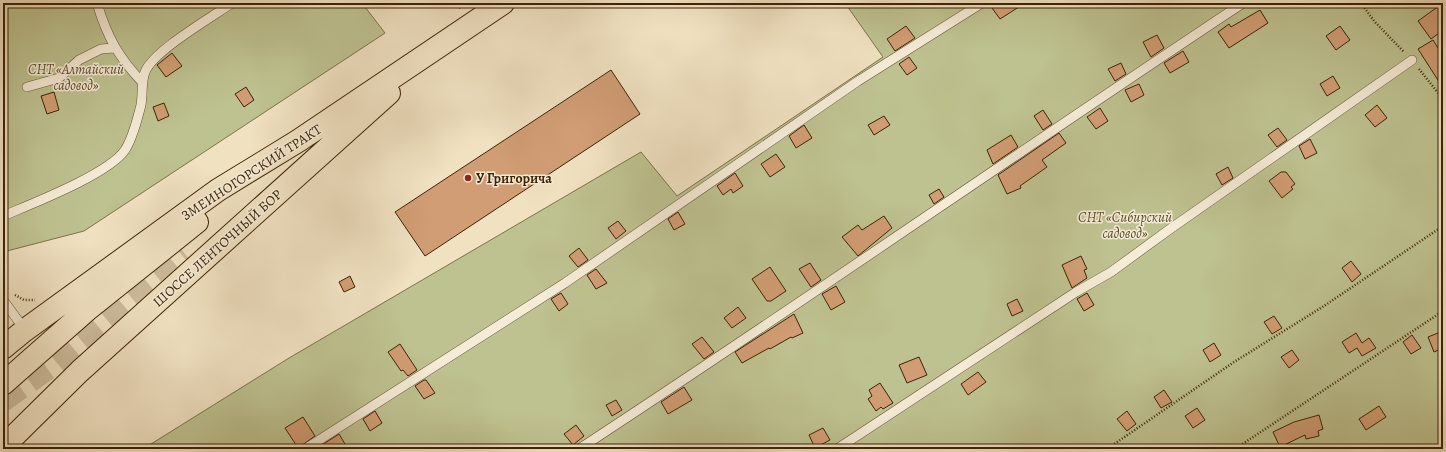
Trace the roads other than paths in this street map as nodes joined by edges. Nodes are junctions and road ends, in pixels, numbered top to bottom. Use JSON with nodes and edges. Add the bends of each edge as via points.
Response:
{"nodes":[{"id":1,"x":97,"y":3,"type":"edge"},
{"id":2,"x":232,"y":3,"type":"edge"},
{"id":3,"x":503,"y":3,"type":"edge"},
{"id":4,"x":982,"y":3,"type":"edge"},
{"id":5,"x":1243,"y":3,"type":"edge"},
{"id":6,"x":114,"y":48,"type":"junction"},
{"id":7,"x":434,"y":50,"type":"junction"},
{"id":8,"x":1412,"y":60,"type":"dead end"},
{"id":9,"x":143,"y":83,"type":"junction"},
{"id":10,"x":27,"y":87,"type":"dead end"},
{"id":11,"x":361,"y":120,"type":"junction"},
{"id":12,"x":298,"y":141,"type":"junction"},
{"id":13,"x":3,"y":216,"type":"edge"},
{"id":14,"x":186,"y":255,"type":"tunnel mouth"},
{"id":15,"x":3,"y":300,"type":"edge"},
{"id":16,"x":25,"y":330,"type":"junction"},
{"id":17,"x":3,"y":348,"type":"edge"},
{"id":18,"x":3,"y":384,"type":"edge"},
{"id":19,"x":4,"y":449,"type":"edge"},
{"id":20,"x":305,"y":449,"type":"edge"},
{"id":21,"x":579,"y":449,"type":"edge"},
{"id":22,"x":837,"y":449,"type":"edge"}],
"edges":[{"from":1,"to":6,"type":"lane"},
{"from":2,"to":9,"type":"lane","via":[[160,53],[148,64]]},
{"from":3,"to":7,"type":"highway","name":"ЗМЕИНОГОРСКИЙ ТРАКТ"},
{"from":4,"to":20,"type":"lane","via":[[858,81],[565,283]]},
{"from":5,"to":21,"type":"lane"},
{"from":6,"to":9,"type":"lane"},
{"from":6,"to":10,"type":"lane","via":[[101,49],[79,60],[59,78]]},
{"from":7,"to":11,"type":"highway","name":"ШОССЕ ЛЕНТОЧНЫЙ БОР"},
{"from":7,"to":12,"type":"highway","name":"ЗМЕИНОГОРСКИЙ ТРАКТ"},
{"from":8,"to":22,"type":"lane","via":[[1111,272],[1076,292]]},
{"from":9,"to":13,"type":"lane","via":[[141,105],[130,139],[125,150],[110,165]]},
{"from":11,"to":14,"type":"highway"},
{"from":11,"to":19,"type":"highway","name":"ШОССЕ ЛЕНТОЧНЫЙ БОР","via":[[80,371],[9,441]]},
{"from":12,"to":16,"type":"highway","name":"ЗМЕИНОГОРСКИЙ ТРАКТ","via":[[218,190]]},
{"from":12,"to":18,"type":"highway","via":[[87,310]]},
{"from":15,"to":16,"type":"lane"},
{"from":16,"to":17,"type":"highway","name":"ЗМЕИНОГОРСКИЙ ТРАКТ"}]}
